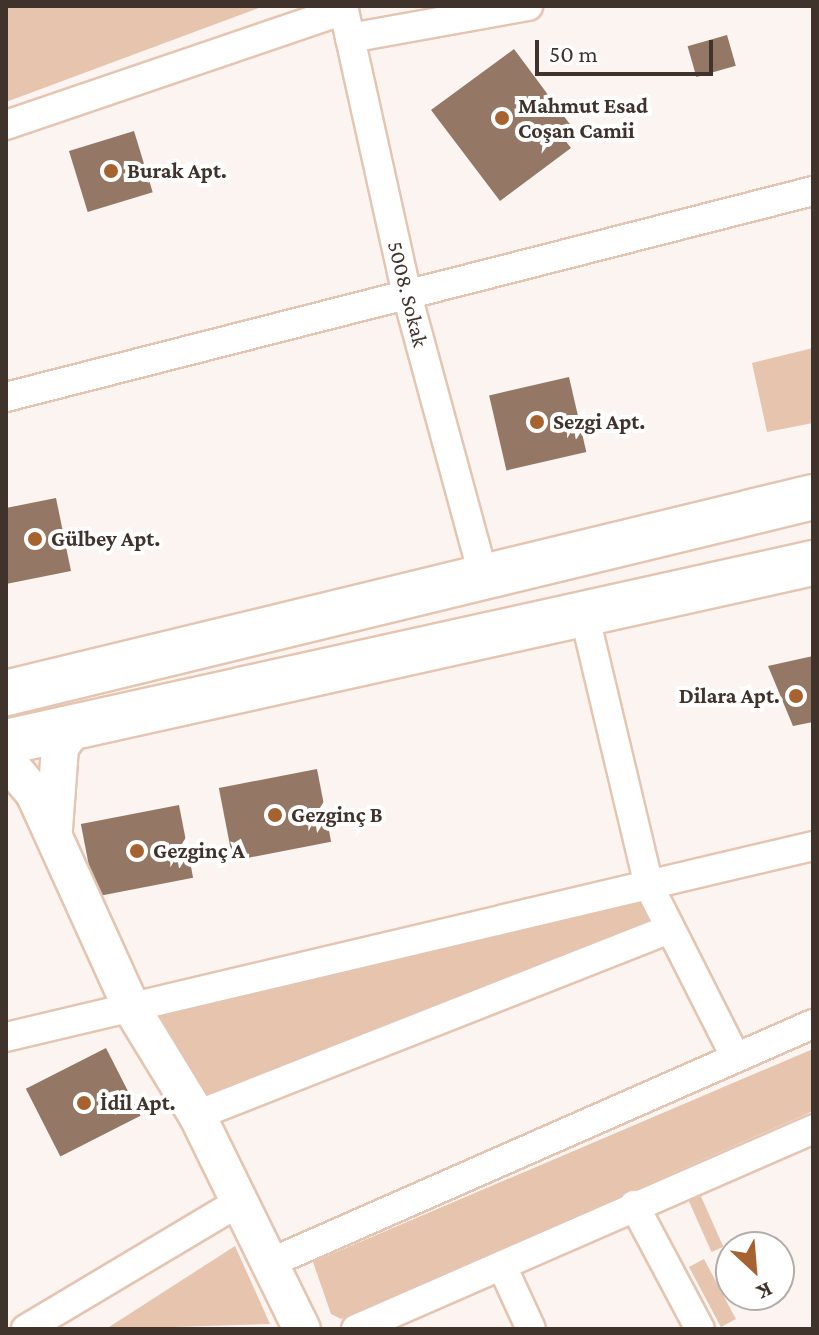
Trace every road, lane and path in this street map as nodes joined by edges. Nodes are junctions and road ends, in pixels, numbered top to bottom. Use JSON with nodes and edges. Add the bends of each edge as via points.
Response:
{"nodes":[{"id":1,"x":528,"y":6,"type":"edge"},
{"id":2,"x":343,"y":8,"type":"edge"},
{"id":3,"x":350,"y":38,"type":"junction"},
{"id":4,"x":6,"y":125,"type":"edge"},
{"id":5,"x":813,"y":191,"type":"edge"},
{"id":6,"x":406,"y":291,"type":"junction"},
{"id":7,"x":6,"y":397,"type":"edge"},
{"id":8,"x":813,"y":497,"type":"edge"},
{"id":9,"x":813,"y":563,"type":"edge"},
{"id":10,"x":484,"y":579,"type":"junction"},
{"id":11,"x":583,"y":609,"type":"junction"},
{"id":12,"x":6,"y":693,"type":"edge"},
{"id":13,"x":75,"y":727,"type":"junction"},
{"id":14,"x":6,"y":742,"type":"edge"},
{"id":15,"x":6,"y":760,"type":"edge"},
{"id":16,"x":54,"y":835,"type":"junction"},
{"id":17,"x":813,"y":846,"type":"edge"},
{"id":18,"x":649,"y":886,"type":"junction"},
{"id":19,"x":667,"y":930,"type":"junction"},
{"id":20,"x":131,"y":1007,"type":"junction"},
{"id":21,"x":813,"y":1024,"type":"edge"},
{"id":22,"x":54,"y":1025,"type":"junction"},
{"id":23,"x":6,"y":1037,"type":"edge"},
{"id":24,"x":734,"y":1054,"type":"junction"},
{"id":25,"x":6,"y":1056,"type":"edge"},
{"id":26,"x":197,"y":1115,"type":"junction"},
{"id":27,"x":813,"y":1129,"type":"edge"},
{"id":28,"x":237,"y":1203,"type":"junction"},
{"id":29,"x":634,"y":1205,"type":"junction"},
{"id":30,"x":270,"y":1263,"type":"junction"},
{"id":31,"x":502,"y":1266,"type":"junction"},
{"id":32,"x":26,"y":1329,"type":"edge"},
{"id":33,"x":302,"y":1329,"type":"edge"},
{"id":34,"x":356,"y":1329,"type":"edge"},
{"id":35,"x":531,"y":1329,"type":"edge"},
{"id":36,"x":700,"y":1329,"type":"edge"}],
"edges":[{"from":1,"to":3,"type":"street"},
{"from":2,"to":3,"type":"street","name":"5008. Sokak"},
{"from":2,"to":4,"type":"street"},
{"from":3,"to":6,"type":"street","name":"5008. Sokak"},
{"from":5,"to":6,"type":"street"},
{"from":6,"to":7,"type":"street"},
{"from":6,"to":10,"type":"street","name":"5008. Sokak"},
{"from":8,"to":10,"type":"main road"},
{"from":9,"to":11,"type":"main road"},
{"from":10,"to":12,"type":"main road"},
{"from":11,"to":13,"type":"main road"},
{"from":11,"to":18,"type":"street"},
{"from":13,"to":14,"type":"main road"},
{"from":13,"to":16,"type":"street","via":[[60,747]]},
{"from":15,"to":16,"type":"street"},
{"from":16,"to":20,"type":"street"},
{"from":17,"to":18,"type":"street"},
{"from":18,"to":19,"type":"street"},
{"from":18,"to":20,"type":"street"},
{"from":19,"to":24,"type":"street"},
{"from":19,"to":26,"type":"street"},
{"from":20,"to":22,"type":"street"},
{"from":20,"to":26,"type":"street"},
{"from":21,"to":24,"type":"street"},
{"from":22,"to":23,"type":"street"},
{"from":22,"to":25,"type":"street"},
{"from":24,"to":30,"type":"street"},
{"from":26,"to":28,"type":"street"},
{"from":27,"to":29,"type":"street"},
{"from":28,"to":30,"type":"street"},
{"from":28,"to":32,"type":"street"},
{"from":29,"to":31,"type":"street"},
{"from":29,"to":36,"type":"street"},
{"from":30,"to":33,"type":"street"},
{"from":31,"to":34,"type":"street"},
{"from":31,"to":35,"type":"street"}]}
